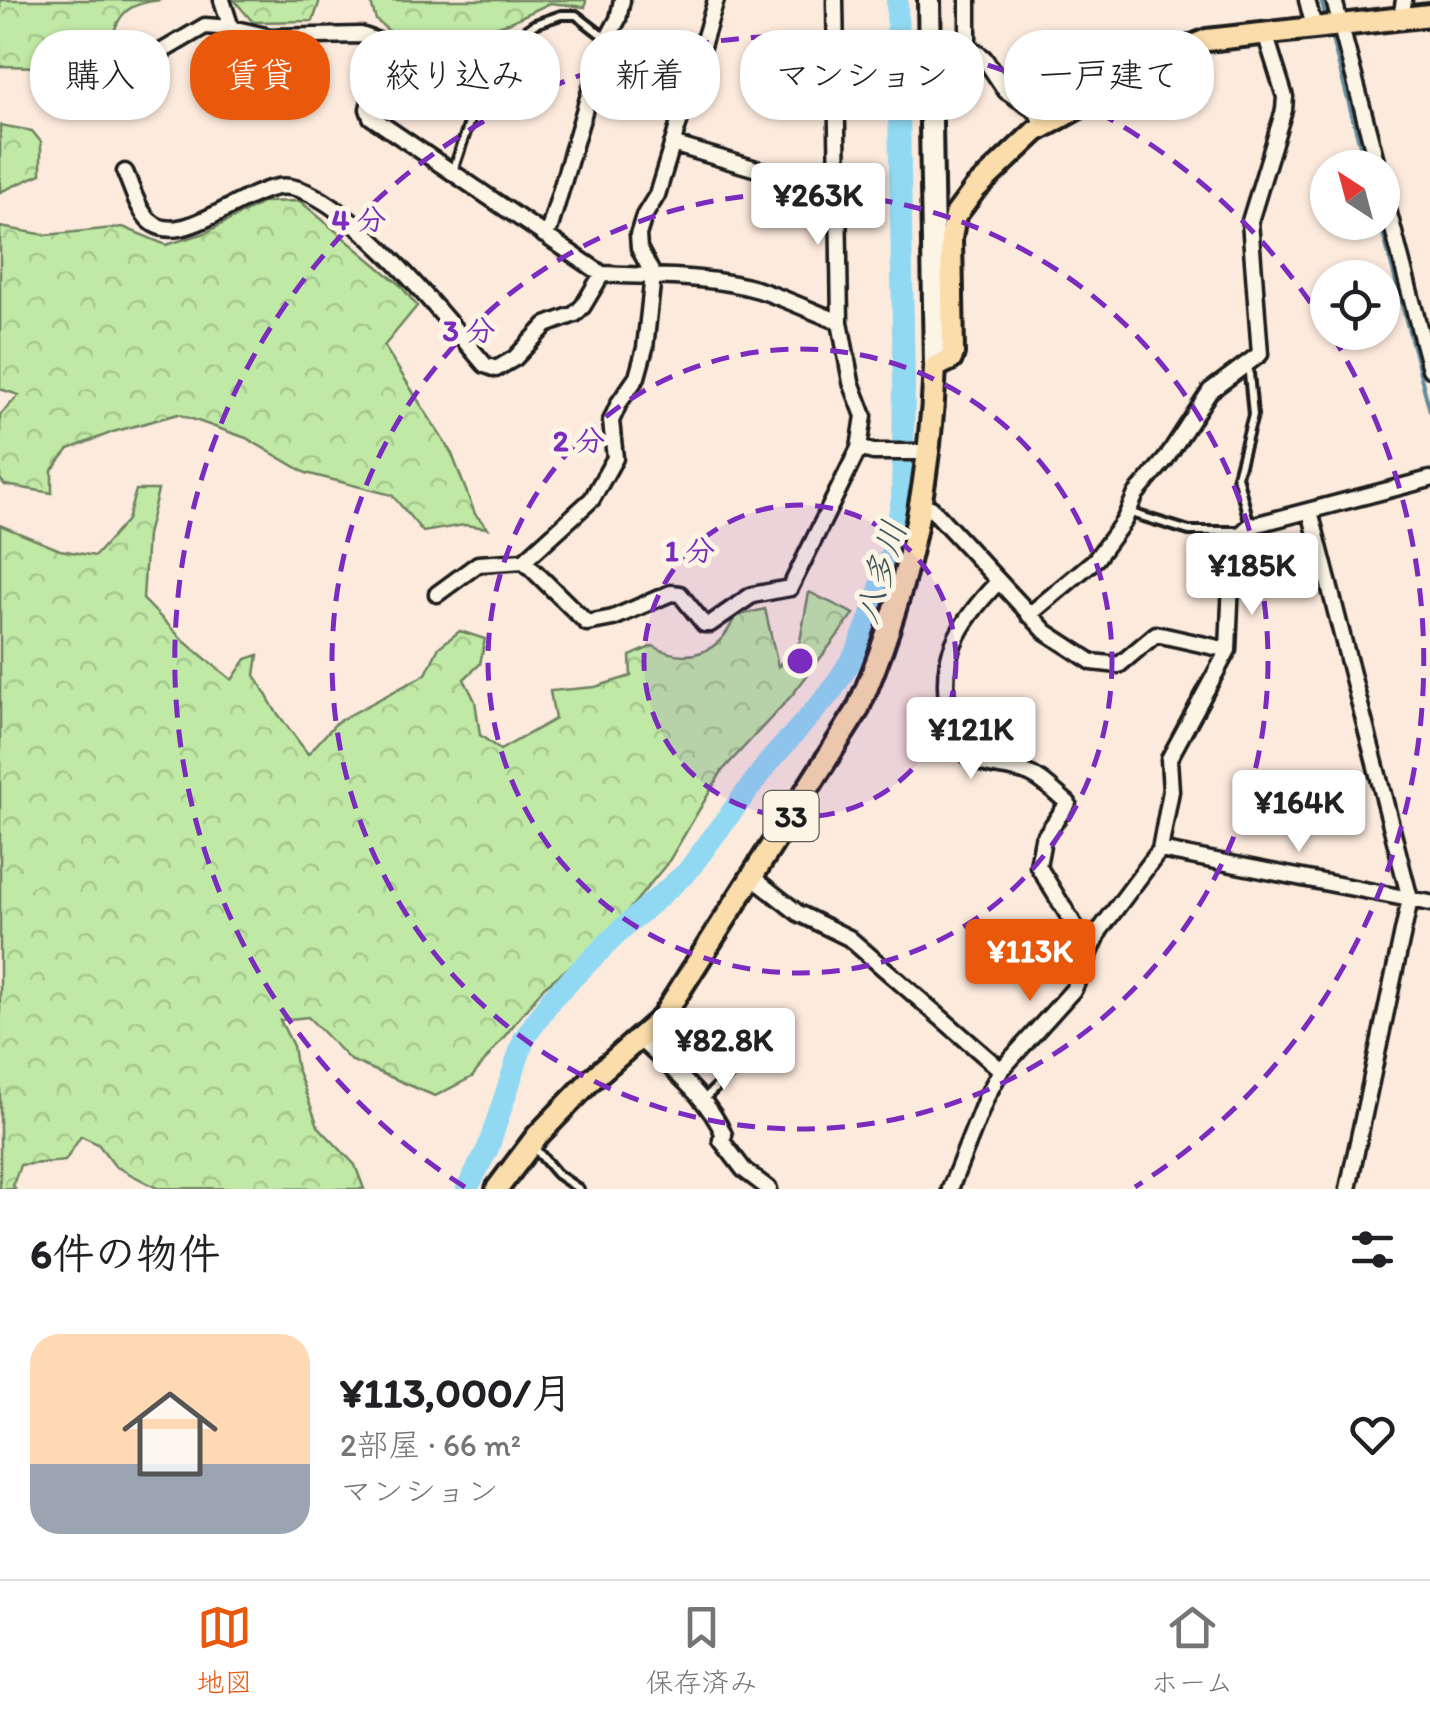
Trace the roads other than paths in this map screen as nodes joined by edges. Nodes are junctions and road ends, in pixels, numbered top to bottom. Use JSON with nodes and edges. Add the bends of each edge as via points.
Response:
{"nodes":[{"id":1,"x":222,"y":0,"type":"edge"},
{"id":2,"x":622,"y":0,"type":"edge"},
{"id":3,"x":716,"y":0,"type":"edge"},
{"id":4,"x":836,"y":0,"type":"edge"},
{"id":5,"x":929,"y":0,"type":"edge"},
{"id":6,"x":968,"y":0,"type":"edge"},
{"id":7,"x":1307,"y":0,"type":"edge"},
{"id":8,"x":1334,"y":0,"type":"edge"},
{"id":9,"x":1402,"y":9,"type":"edge"},
{"id":10,"x":1430,"y":14,"type":"edge"},
{"id":11,"x":1328,"y":26,"type":"junction"},
{"id":12,"x":231,"y":28,"type":"junction"},
{"id":13,"x":596,"y":30,"type":"edge"},
{"id":14,"x":611,"y":30,"type":"edge"},
{"id":15,"x":1265,"y":33,"type":"junction"},
{"id":16,"x":170,"y":47,"type":"edge"},
{"id":17,"x":582,"y":120,"type":"edge"},
{"id":18,"x":1044,"y":126,"type":"junction"},
{"id":19,"x":672,"y":144,"type":"junction"},
{"id":20,"x":1372,"y":150,"type":"edge"},
{"id":21,"x":125,"y":172,"type":"dead end"},
{"id":22,"x":452,"y":172,"type":"junction"},
{"id":23,"x":840,"y":218,"type":"junction"},
{"id":24,"x":544,"y":234,"type":"junction"},
{"id":25,"x":1396,"y":240,"type":"edge"},
{"id":26,"x":602,"y":274,"type":"junction"},
{"id":27,"x":653,"y":275,"type":"junction"},
{"id":28,"x":840,"y":322,"type":"junction"},
{"id":29,"x":1248,"y":363,"type":"junction"},
{"id":30,"x":934,"y":367,"type":"junction"},
{"id":31,"x":1430,"y":369,"type":"edge"},
{"id":32,"x":866,"y":450,"type":"junction"},
{"id":33,"x":926,"y":452,"type":"junction"},
{"id":34,"x":1430,"y":479,"type":"edge"},
{"id":35,"x":922,"y":505,"type":"junction"},
{"id":36,"x":1310,"y":510,"type":"junction"},
{"id":37,"x":1128,"y":512,"type":"junction"},
{"id":38,"x":1246,"y":529,"type":"junction"},
{"id":39,"x":524,"y":560,"type":"junction"},
{"id":40,"x":998,"y":582,"type":"junction"},
{"id":41,"x":437,"y":594,"type":"dead end"},
{"id":42,"x":1029,"y":615,"type":"junction"},
{"id":43,"x":1228,"y":650,"type":"junction"},
{"id":44,"x":1160,"y":850,"type":"junction"},
{"id":45,"x":752,"y":878,"type":"junction"},
{"id":46,"x":1410,"y":900,"type":"junction"},
{"id":47,"x":1430,"y":903,"type":"edge"},
{"id":48,"x":1093,"y":942,"type":"junction"},
{"id":49,"x":769,"y":1036,"type":"dead end"},
{"id":50,"x":639,"y":1038,"type":"junction"},
{"id":51,"x":1002,"y":1070,"type":"junction"},
{"id":52,"x":702,"y":1101,"type":"junction"},
{"id":53,"x":532,"y":1144,"type":"junction"},
{"id":54,"x":497,"y":1189,"type":"edge"},
{"id":55,"x":580,"y":1189,"type":"edge"},
{"id":56,"x":769,"y":1189,"type":"edge"},
{"id":57,"x":950,"y":1189,"type":"edge"},
{"id":58,"x":1348,"y":1189,"type":"edge"}],
"edges":[{"from":1,"to":12,"type":"street"},
{"from":2,"to":14,"type":"street"},
{"from":3,"to":19,"type":"street"},
{"from":4,"to":23,"type":"street"},
{"from":5,"to":30,"type":"main road"},
{"from":6,"to":18,"type":"street","via":[[968,46]]},
{"from":7,"to":11,"type":"street"},
{"from":8,"to":11,"type":"street"},
{"from":9,"to":10,"type":"main road","number":"33"},
{"from":9,"to":11,"type":"main road","number":"33"},
{"from":11,"to":15,"type":"main road","number":"33"},
{"from":11,"to":20,"type":"street"},
{"from":12,"to":16,"type":"street","via":[[205,26]]},
{"from":12,"to":22,"type":"street","via":[[270,37],[361,36],[384,43],[371,116]]},
{"from":13,"to":22,"type":"lane","via":[[576,15],[561,15],[492,54]]},
{"from":15,"to":18,"type":"main road","number":"33","via":[[1182,50]]},
{"from":15,"to":29,"type":"street","via":[[1284,110],[1250,221],[1262,347]]},
{"from":17,"to":24,"type":"street"},
{"from":18,"to":30,"type":"main road","number":"33","via":[[955,216],[953,353]]},
{"from":19,"to":23,"type":"street","via":[[818,187]]},
{"from":19,"to":27,"type":"street","via":[[638,236]]},
{"from":21,"to":26,"type":"street","via":[[144,215],[166,228],[193,226],[279,185],[315,194],[412,280],[485,365],[496,368],[516,358],[546,326],[575,314]]},
{"from":22,"to":24,"type":"street"},
{"from":23,"to":28,"type":"street"},
{"from":24,"to":26,"type":"street"},
{"from":25,"to":31,"type":"street"},
{"from":26,"to":27,"type":"street"},
{"from":27,"to":28,"type":"street","via":[[758,290]]},
{"from":27,"to":39,"type":"street","via":[[641,367],[611,421],[615,458],[592,500]]},
{"from":28,"to":32,"type":"street"},
{"from":29,"to":37,"type":"street","via":[[1210,391]]},
{"from":29,"to":38,"type":"lane","via":[[1252,415],[1237,476]]},
{"from":30,"to":33,"type":"main road","number":"33"},
{"from":32,"to":33,"type":"street"},
{"from":32,"to":39,"type":"street","via":[[790,588],[752,595],[710,624],[671,593],[587,623]]},
{"from":33,"to":35,"type":"main road","number":"33"},
{"from":34,"to":36,"type":"street"},
{"from":35,"to":40,"type":"street"},
{"from":35,"to":45,"type":"main road","number":"33","via":[[858,711]]},
{"from":36,"to":38,"type":"street"},
{"from":36,"to":46,"type":"street"},
{"from":37,"to":38,"type":"lane","via":[[1189,530]]},
{"from":37,"to":42,"type":"street","via":[[1096,559]]},
{"from":38,"to":43,"type":"street","via":[[1237,538],[1230,572]]},
{"from":39,"to":41,"type":"street","via":[[478,564]]},
{"from":40,"to":42,"type":"street"},
{"from":40,"to":48,"type":"street","via":[[960,628],[944,672],[944,694],[966,754],[1026,772],[1068,804],[1043,839],[1038,866],[1076,928]]},
{"from":42,"to":43,"type":"street","via":[[1065,646],[1108,666],[1130,658],[1156,634]]},
{"from":43,"to":44,"type":"street","via":[[1169,759],[1171,791]]},
{"from":44,"to":46,"type":"street"},
{"from":44,"to":48,"type":"street"},
{"from":45,"to":50,"type":"main road","number":"33","via":[[684,989]]},
{"from":45,"to":51,"type":"street","via":[[798,913],[849,938]]},
{"from":46,"to":47,"type":"street"},
{"from":46,"to":58,"type":"street"},
{"from":48,"to":51,"type":"street","via":[[1074,989]]},
{"from":49,"to":52,"type":"lane"},
{"from":50,"to":52,"type":"street"},
{"from":50,"to":53,"type":"main road","number":"33"},
{"from":51,"to":57,"type":"street"},
{"from":52,"to":56,"type":"street","via":[[720,1124],[721,1140]]},
{"from":53,"to":54,"type":"main road","number":"33"},
{"from":53,"to":55,"type":"lane"}]}
